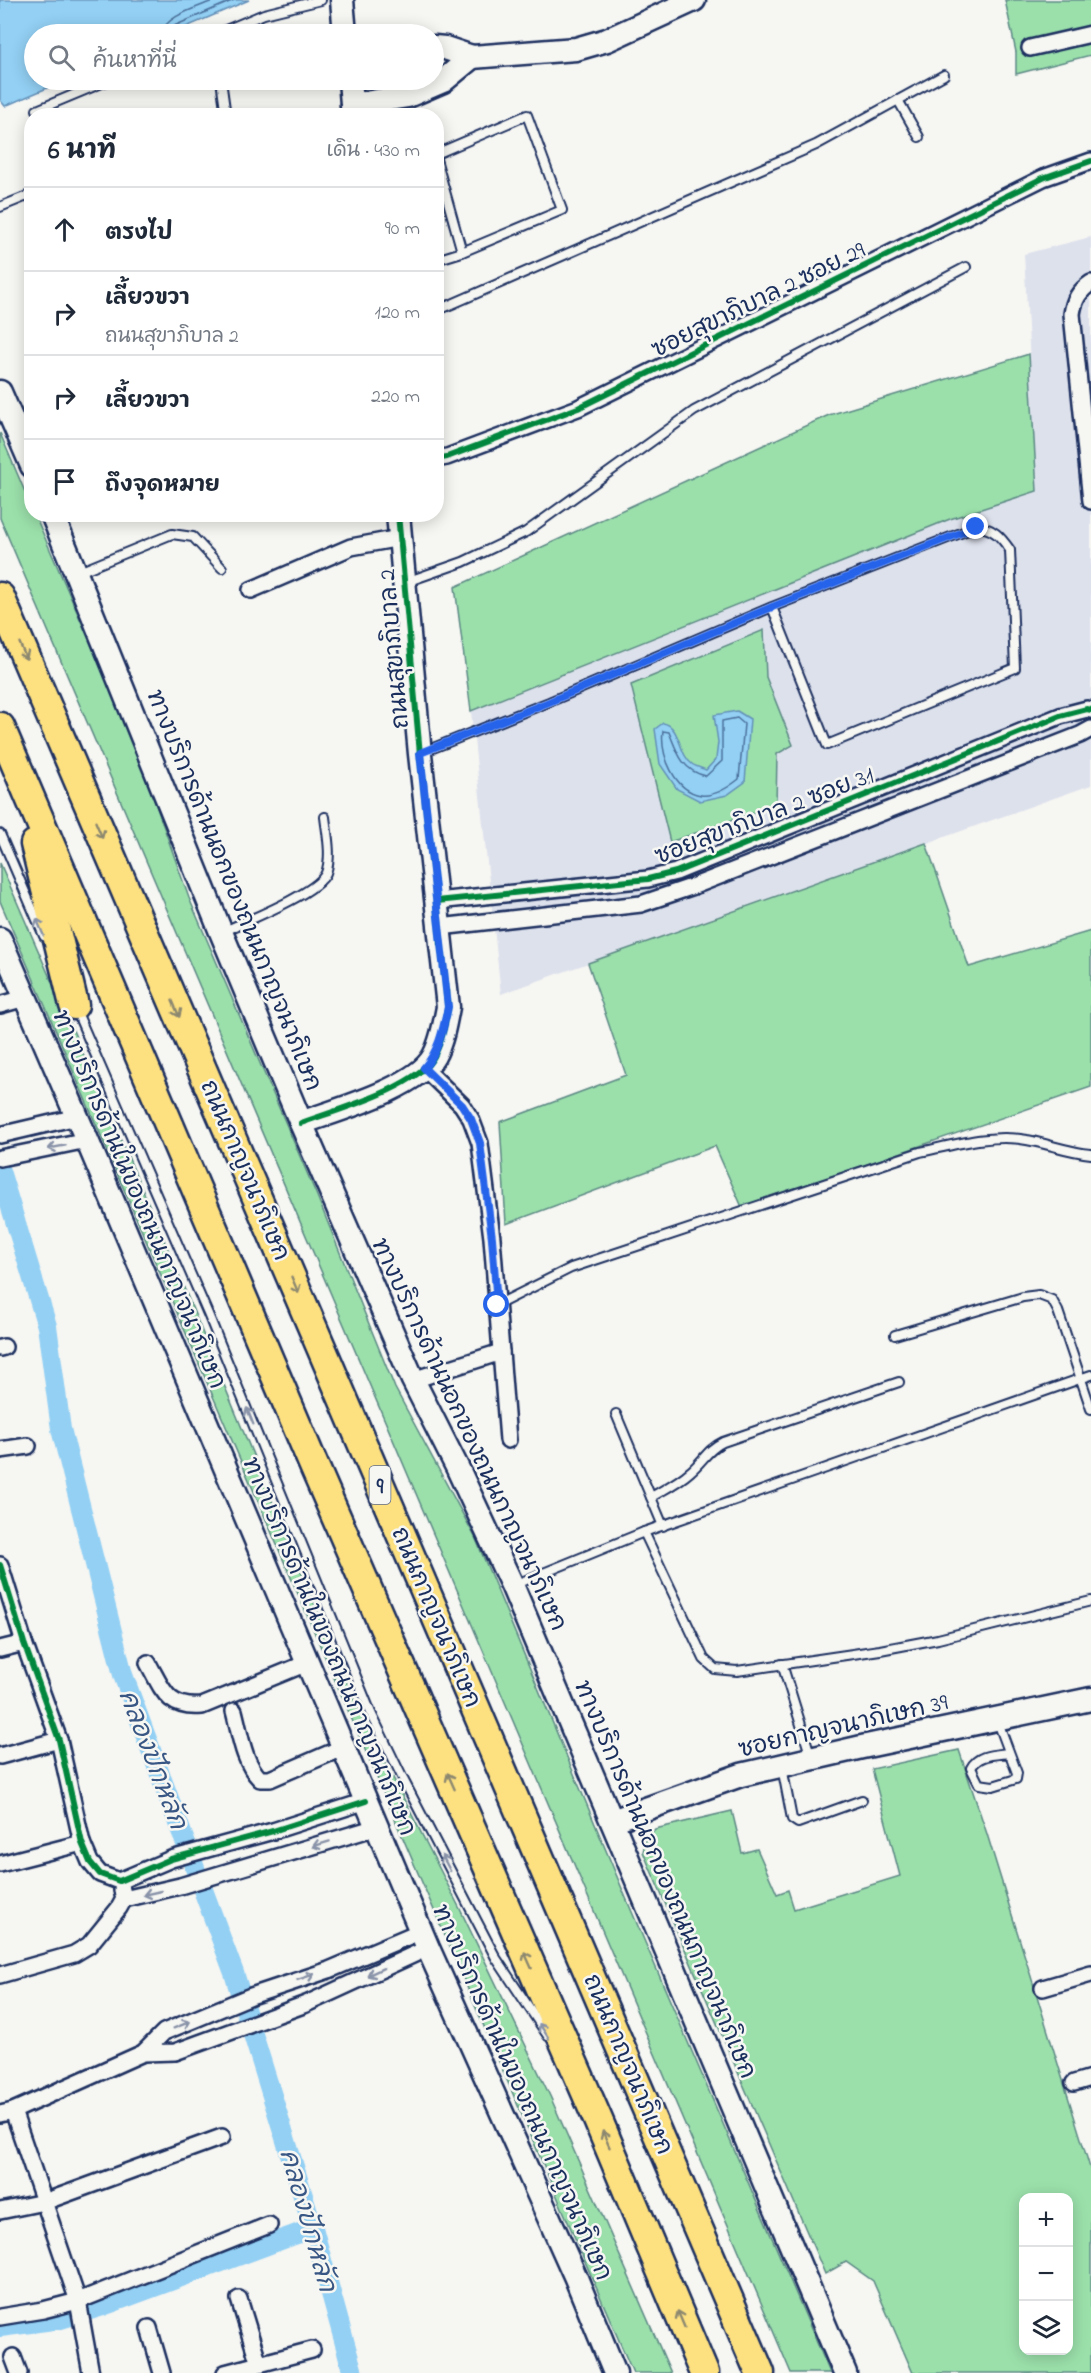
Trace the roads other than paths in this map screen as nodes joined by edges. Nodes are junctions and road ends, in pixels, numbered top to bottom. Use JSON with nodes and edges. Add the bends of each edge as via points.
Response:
{"nodes":[{"id":1,"x":321,"y":0,"type":"edge"},
{"id":2,"x":342,"y":0,"type":"edge"},
{"id":3,"x":694,"y":0,"type":"edge"},
{"id":4,"x":242,"y":24,"type":"edge"},
{"id":5,"x":344,"y":24,"type":"edge"},
{"id":6,"x":1091,"y":34,"type":"edge"},
{"id":7,"x":444,"y":48,"type":"edge"},
{"id":8,"x":1030,"y":48,"type":"dead end"},
{"id":9,"x":472,"y":57,"type":"junction"},
{"id":10,"x":944,"y":75,"type":"dead end"},
{"id":11,"x":444,"y":80,"type":"edge"},
{"id":12,"x":85,"y":90,"type":"edge"},
{"id":13,"x":222,"y":90,"type":"edge"},
{"id":14,"x":351,"y":90,"type":"edge"},
{"id":15,"x":422,"y":90,"type":"edge"},
{"id":16,"x":898,"y":100,"type":"junction"},
{"id":17,"x":42,"y":108,"type":"edge"},
{"id":18,"x":225,"y":108,"type":"edge"},
{"id":19,"x":353,"y":108,"type":"edge"},
{"id":20,"x":361,"y":108,"type":"edge"},
{"id":21,"x":919,"y":138,"type":"dead end"},
{"id":22,"x":444,"y":151,"type":"edge"},
{"id":23,"x":1091,"y":161,"type":"edge"},
{"id":24,"x":444,"y":188,"type":"edge"},
{"id":25,"x":24,"y":197,"type":"edge"},
{"id":26,"x":0,"y":207,"type":"edge"},
{"id":27,"x":462,"y":252,"type":"junction"},
{"id":28,"x":444,"y":258,"type":"edge"},
{"id":29,"x":966,"y":267,"type":"dead end"},
{"id":30,"x":1091,"y":283,"type":"edge"},
{"id":31,"x":444,"y":308,"type":"edge"},
{"id":32,"x":0,"y":392,"type":"edge"},
{"id":33,"x":24,"y":446,"type":"edge"},
{"id":34,"x":444,"y":458,"type":"edge"},
{"id":35,"x":1091,"y":501,"type":"edge"},
{"id":36,"x":55,"y":522,"type":"edge"},
{"id":37,"x":399,"y":522,"type":"edge"},
{"id":38,"x":400,"y":538,"type":"junction"},
{"id":39,"x":222,"y":568,"type":"dead end"},
{"id":40,"x":77,"y":572,"type":"junction"},
{"id":41,"x":405,"y":583,"type":"junction"},
{"id":42,"x":251,"y":590,"type":"dead end"},
{"id":43,"x":0,"y":597,"type":"edge"},
{"id":44,"x":772,"y":607,"type":"junction"},
{"id":45,"x":1091,"y":710,"type":"edge"},
{"id":46,"x":0,"y":727,"type":"edge"},
{"id":47,"x":1091,"y":729,"type":"edge"},
{"id":48,"x":420,"y":753,"type":"junction"},
{"id":49,"x":16,"y":765,"type":"junction"},
{"id":50,"x":325,"y":817,"type":"dead end"},
{"id":51,"x":0,"y":834,"type":"edge"},
{"id":52,"x":582,"y":885,"type":"junction"},
{"id":53,"x":437,"y":901,"type":"junction"},
{"id":54,"x":586,"y":911,"type":"junction"},
{"id":55,"x":440,"y":927,"type":"junction"},
{"id":56,"x":221,"y":932,"type":"junction"},
{"id":57,"x":0,"y":939,"type":"edge"},
{"id":58,"x":46,"y":941,"type":"dead end"},
{"id":59,"x":51,"y":952,"type":"dead end"},
{"id":60,"x":5,"y":965,"type":"edge"},
{"id":61,"x":25,"y":998,"type":"junction"},
{"id":62,"x":0,"y":1005,"type":"edge"},
{"id":63,"x":74,"y":1005,"type":"junction"},
{"id":64,"x":424,"y":1068,"type":"junction"},
{"id":65,"x":77,"y":1117,"type":"junction"},
{"id":66,"x":301,"y":1123,"type":"junction"},
{"id":67,"x":0,"y":1135,"type":"edge"},
{"id":68,"x":87,"y":1140,"type":"junction"},
{"id":69,"x":1091,"y":1154,"type":"edge"},
{"id":70,"x":0,"y":1158,"type":"edge"},
{"id":71,"x":497,"y":1305,"type":"junction"},
{"id":72,"x":895,"y":1335,"type":"dead end"},
{"id":73,"x":501,"y":1352,"type":"junction"},
{"id":74,"x":1091,"y":1375,"type":"edge"},
{"id":75,"x":1082,"y":1379,"type":"junction"},
{"id":76,"x":412,"y":1380,"type":"junction"},
{"id":77,"x":899,"y":1382,"type":"dead end"},
{"id":78,"x":1091,"y":1408,"type":"edge"},
{"id":79,"x":616,"y":1413,"type":"dead end"},
{"id":80,"x":508,"y":1440,"type":"dead end"},
{"id":81,"x":28,"y":1446,"type":"dead end"},
{"id":82,"x":0,"y":1450,"type":"edge"},
{"id":83,"x":651,"y":1497,"type":"junction"},
{"id":84,"x":663,"y":1526,"type":"junction"},
{"id":85,"x":644,"y":1533,"type":"junction"},
{"id":86,"x":0,"y":1565,"type":"edge"},
{"id":87,"x":512,"y":1585,"type":"junction"},
{"id":88,"x":1091,"y":1601,"type":"edge"},
{"id":89,"x":24,"y":1643,"type":"junction"},
{"id":90,"x":0,"y":1649,"type":"edge"},
{"id":91,"x":148,"y":1663,"type":"dead end"},
{"id":92,"x":308,"y":1663,"type":"junction"},
{"id":93,"x":782,"y":1664,"type":"junction"},
{"id":94,"x":1091,"y":1699,"type":"edge"},
{"id":95,"x":234,"y":1711,"type":"dead end"},
{"id":96,"x":997,"y":1719,"type":"junction"},
{"id":97,"x":59,"y":1740,"type":"junction"},
{"id":98,"x":345,"y":1748,"type":"junction"},
{"id":99,"x":1009,"y":1753,"type":"junction"},
{"id":100,"x":0,"y":1756,"type":"edge"},
{"id":101,"x":811,"y":1758,"type":"junction"},
{"id":102,"x":781,"y":1765,"type":"junction"},
{"id":103,"x":862,"y":1800,"type":"dead end"},
{"id":104,"x":366,"y":1801,"type":"junction"},
{"id":105,"x":612,"y":1821,"type":"junction"},
{"id":106,"x":377,"y":1827,"type":"junction"},
{"id":107,"x":82,"y":1843,"type":"junction"},
{"id":108,"x":0,"y":1864,"type":"edge"},
{"id":109,"x":119,"y":1881,"type":"junction"},
{"id":110,"x":124,"y":1899,"type":"junction"},
{"id":111,"x":425,"y":1939,"type":"junction"},
{"id":112,"x":1091,"y":1974,"type":"edge"},
{"id":113,"x":0,"y":1975,"type":"edge"},
{"id":114,"x":1043,"y":1989,"type":"dead end"},
{"id":115,"x":555,"y":2048,"type":"dead end"},
{"id":116,"x":143,"y":2053,"type":"junction"},
{"id":117,"x":562,"y":2058,"type":"dead end"},
{"id":118,"x":1091,"y":2078,"type":"edge"},
{"id":119,"x":1074,"y":2083,"type":"dead end"},
{"id":120,"x":588,"y":2097,"type":"junction"},
{"id":121,"x":7,"y":2113,"type":"edge"},
{"id":122,"x":222,"y":2137,"type":"dead end"},
{"id":123,"x":44,"y":2202,"type":"junction"},
{"id":124,"x":0,"y":2211,"type":"edge"},
{"id":125,"x":269,"y":2225,"type":"dead end"},
{"id":126,"x":239,"y":2300,"type":"dead end"},
{"id":127,"x":78,"y":2304,"type":"junction"},
{"id":128,"x":0,"y":2317,"type":"edge"},
{"id":129,"x":149,"y":2328,"type":"dead end"},
{"id":130,"x":312,"y":2350,"type":"dead end"},
{"id":131,"x":13,"y":2357,"type":"dead end"},
{"id":132,"x":259,"y":2364,"type":"junction"},
{"id":133,"x":19,"y":2373,"type":"edge"},
{"id":134,"x":91,"y":2373,"type":"edge"},
{"id":135,"x":162,"y":2373,"type":"edge"},
{"id":136,"x":225,"y":2373,"type":"edge"},
{"id":137,"x":615,"y":2373,"type":"edge"},
{"id":138,"x":704,"y":2373,"type":"edge"},
{"id":139,"x":760,"y":2373,"type":"edge"},
{"id":140,"x":845,"y":2373,"type":"edge"}],
"edges":[{"from":1,"to":4,"type":"lane","via":[[264,14]]},
{"from":2,"to":5,"type":"main road"},
{"from":3,"to":9,"type":"main road","via":[[607,40],[576,49]]},
{"from":6,"to":8,"type":"street"},
{"from":7,"to":9,"type":"main road"},
{"from":9,"to":11,"type":"main road"},
{"from":10,"to":16,"type":"lane"},
{"from":12,"to":17,"type":"lane"},
{"from":13,"to":18,"type":"lane"},
{"from":14,"to":19,"type":"main road"},
{"from":15,"to":20,"type":"main road"},
{"from":16,"to":21,"type":"lane"},
{"from":16,"to":31,"type":"lane","via":[[816,145]]},
{"from":22,"to":27,"type":"lane","via":[[527,115],[562,210]]},
{"from":23,"to":34,"type":"street","name":"ซอยสุขาภิบาล 2 ซอย 29","via":[[1043,178],[578,408]]},
{"from":24,"to":27,"type":"lane"},
{"from":25,"to":26,"type":"lane"},
{"from":27,"to":28,"type":"lane"},
{"from":29,"to":41,"type":"lane","via":[[694,411],[526,532],[463,562]]},
{"from":30,"to":35,"type":"street","via":[[1078,294],[1072,314]]},
{"from":32,"to":33,"type":"main road"},
{"from":36,"to":40,"type":"main road","name":"ทางบริการด้านนอกของถนนกาญจนาภิเษก"},
{"from":37,"to":38,"type":"main road","name":"ถนนสุขาภิบาล 2"},
{"from":38,"to":41,"type":"main road","name":"ถนนสุขาภิบาล 2"},
{"from":38,"to":42,"type":"street","via":[[351,547]]},
{"from":39,"to":40,"type":"lane","via":[[193,537],[172,534]]},
{"from":40,"to":56,"type":"main road","name":"ทางบริการด้านนอกของถนนกาญจนาภิเษก"},
{"from":41,"to":48,"type":"main road","name":"ถนนสุขาภิบาล 2"},
{"from":43,"to":139,"type":"highway","name":"ถนนกาญจนาภิเษก","number":"9","one_way":true},
{"from":44,"to":44,"type":"lane","via":[[827,746],[1015,668],[1010,550],[1000,536],[986,527],[976,527]]},
{"from":44,"to":48,"type":"lane"},
{"from":45,"to":52,"type":"street","name":"ซอยสุขาภิบาล 2 ซอย 31","via":[[1060,716],[676,872],[648,879]]},
{"from":46,"to":49,"type":"highway"},
{"from":47,"to":54,"type":"street","name":"ซอยสุขาภิบาล 2 ซอย 31","via":[[694,886],[641,904]]},
{"from":48,"to":53,"type":"main road","name":"ถนนสุขาภิบาล 2"},
{"from":49,"to":63,"type":"highway"},
{"from":120,"to":49,"type":"highway","one_way":true,"via":[[318,1477]]},
{"from":50,"to":56,"type":"lane","via":[[329,849],[326,874],[307,892]]},
{"from":58,"to":51,"type":"lane","one_way":true},
{"from":52,"to":53,"type":"street","name":"ซอยสุขาภิบาล 2 ซอย 31"},
{"from":52,"to":54,"type":"street"},
{"from":53,"to":55,"type":"main road","name":"ถนนสุขาภิบาล 2"},
{"from":54,"to":55,"type":"street","name":"ซอยสุขาภิบาล 2 ซอย 31"},
{"from":55,"to":64,"type":"main road","name":"ถนนสุขาภิบาล 2","via":[[448,1007],[434,1057]]},
{"from":56,"to":66,"type":"main road","name":"ทางบริการด้านนอกของถนนกาญจนาภิเษก"},
{"from":57,"to":60,"type":"main road","name":"ทางบริการด้านในของถนนกาญจนาภิเษก"},
{"from":59,"to":63,"type":"lane"},
{"from":60,"to":61,"type":"main road","name":"ทางบริการด้านในของถนนกาญจนาภิเษก"},
{"from":61,"to":62,"type":"street"},
{"from":61,"to":65,"type":"main road","name":"ทางบริการด้านในของถนนกาญจนาภิเษก"},
{"from":115,"to":63,"type":"lane","one_way":true,"via":[[496,1958],[371,1713],[208,1314]]},
{"from":64,"to":66,"type":"main road","name":"ถนนสุขาภิบาล 2","via":[[397,1087]]},
{"from":64,"to":71,"type":"street","via":[[462,1105],[480,1143]]},
{"from":65,"to":67,"type":"street"},
{"from":65,"to":68,"type":"main road","name":"ทางบริการด้านในของถนนกาญจนาภิเษก"},
{"from":66,"to":76,"type":"main road","name":"ทางบริการด้านนอกของถนนกาญจนาภิเษก"},
{"from":68,"to":70,"type":"street","one_way":true},
{"from":68,"to":92,"type":"main road","name":"ทางบริการด้านในของถนนกาญจนาภิเษก"},
{"from":69,"to":71,"type":"lane","via":[[1025,1139],[977,1139],[920,1152],[571,1268]]},
{"from":71,"to":73,"type":"street"},
{"from":72,"to":75,"type":"lane","via":[[1040,1295],[1052,1300],[1058,1311]]},
{"from":73,"to":76,"type":"street"},
{"from":73,"to":80,"type":"street"},
{"from":74,"to":75,"type":"lane"},
{"from":75,"to":78,"type":"lane"},
{"from":75,"to":84,"type":"lane"},
{"from":76,"to":87,"type":"main road","name":"ทางบริการด้านนอกของถนนกาญจนาภิเษก"},
{"from":77,"to":83,"type":"lane","via":[[713,1446],[693,1470]]},
{"from":79,"to":83,"type":"lane"},
{"from":81,"to":82,"type":"street"},
{"from":83,"to":84,"type":"lane"},
{"from":84,"to":85,"type":"lane"},
{"from":85,"to":87,"type":"lane"},
{"from":85,"to":93,"type":"lane","via":[[704,1659],[715,1669],[737,1671]]},
{"from":86,"to":89,"type":"street"},
{"from":87,"to":105,"type":"main road","name":"ทางบริการด้านนอกของถนนกาญจนาภิเษก"},
{"from":88,"to":93,"type":"lane","via":[[938,1639]]},
{"from":89,"to":90,"type":"street"},
{"from":89,"to":97,"type":"street"},
{"from":91,"to":92,"type":"street","via":[[173,1703],[186,1708],[202,1706]]},
{"from":92,"to":98,"type":"main road","name":"ทางบริการด้านในของถนนกาญจนาภิเษก"},
{"from":93,"to":101,"type":"lane"},
{"from":94,"to":96,"type":"main road","name":"ซอยกาญจนาภิเษก 39"},
{"from":95,"to":98,"type":"street","via":[[247,1759],[260,1779],[270,1779]]},
{"from":96,"to":99,"type":"lane"},
{"from":96,"to":101,"type":"main road","name":"ซอยกาญจนาภิเษก 39"},
{"from":97,"to":100,"type":"street"},
{"from":97,"to":107,"type":"street"},
{"from":98,"to":104,"type":"main road","name":"ทางบริการด้านในของถนนกาญจนาภิเษก"},
{"from":99,"to":99,"type":"lane","via":[[1016,1779],[993,1786],[979,1784],[971,1768],[974,1762]]},
{"from":101,"to":102,"type":"main road","name":"ซอยกาญจนาภิเษก 39"},
{"from":102,"to":103,"type":"lane","via":[[792,1819],[798,1823]]},
{"from":102,"to":105,"type":"main road","name":"ซอยกาญจนาภิเษก 39","via":[[741,1775]]},
{"from":104,"to":106,"type":"main road","name":"ทางบริการด้านในของถนนกาญจนาภิเษก"},
{"from":104,"to":109,"type":"street","via":[[171,1859]]},
{"from":105,"to":140,"type":"main road","name":"ทางบริการด้านนอกของถนนกาญจนาภิเษก"},
{"from":106,"to":110,"type":"street","one_way":true},
{"from":106,"to":111,"type":"main road","name":"ทางบริการด้านในของถนนกาญจนาภิเษก"},
{"from":107,"to":108,"type":"street"},
{"from":107,"to":109,"type":"street","via":[[100,1874]]},
{"from":109,"to":110,"type":"street"},
{"from":110,"to":113,"type":"street","via":[[100,1933],[75,1954]]},
{"from":116,"to":111,"type":"street","one_way":true,"via":[[164,2032],[251,1996]]},
{"from":111,"to":116,"type":"street","one_way":true,"via":[[306,2004],[175,2052]]},
{"from":111,"to":137,"type":"main road","name":"ทางบริการด้านในของถนนกาญจนาภิเษก"},
{"from":112,"to":114,"type":"street"},
{"from":116,"to":121,"type":"street"},
{"from":117,"to":120,"type":"lane"},
{"from":118,"to":119,"type":"street"},
{"from":138,"to":120,"type":"highway","one_way":true},
{"from":121,"to":123,"type":"street"},
{"from":122,"to":123,"type":"street"},
{"from":123,"to":124,"type":"street"},
{"from":123,"to":127,"type":"street"},
{"from":125,"to":127,"type":"street"},
{"from":126,"to":132,"type":"street"},
{"from":127,"to":128,"type":"street"},
{"from":127,"to":134,"type":"street"},
{"from":129,"to":135,"type":"street"},
{"from":130,"to":132,"type":"street"},
{"from":131,"to":133,"type":"street"},
{"from":132,"to":136,"type":"street"}]}
